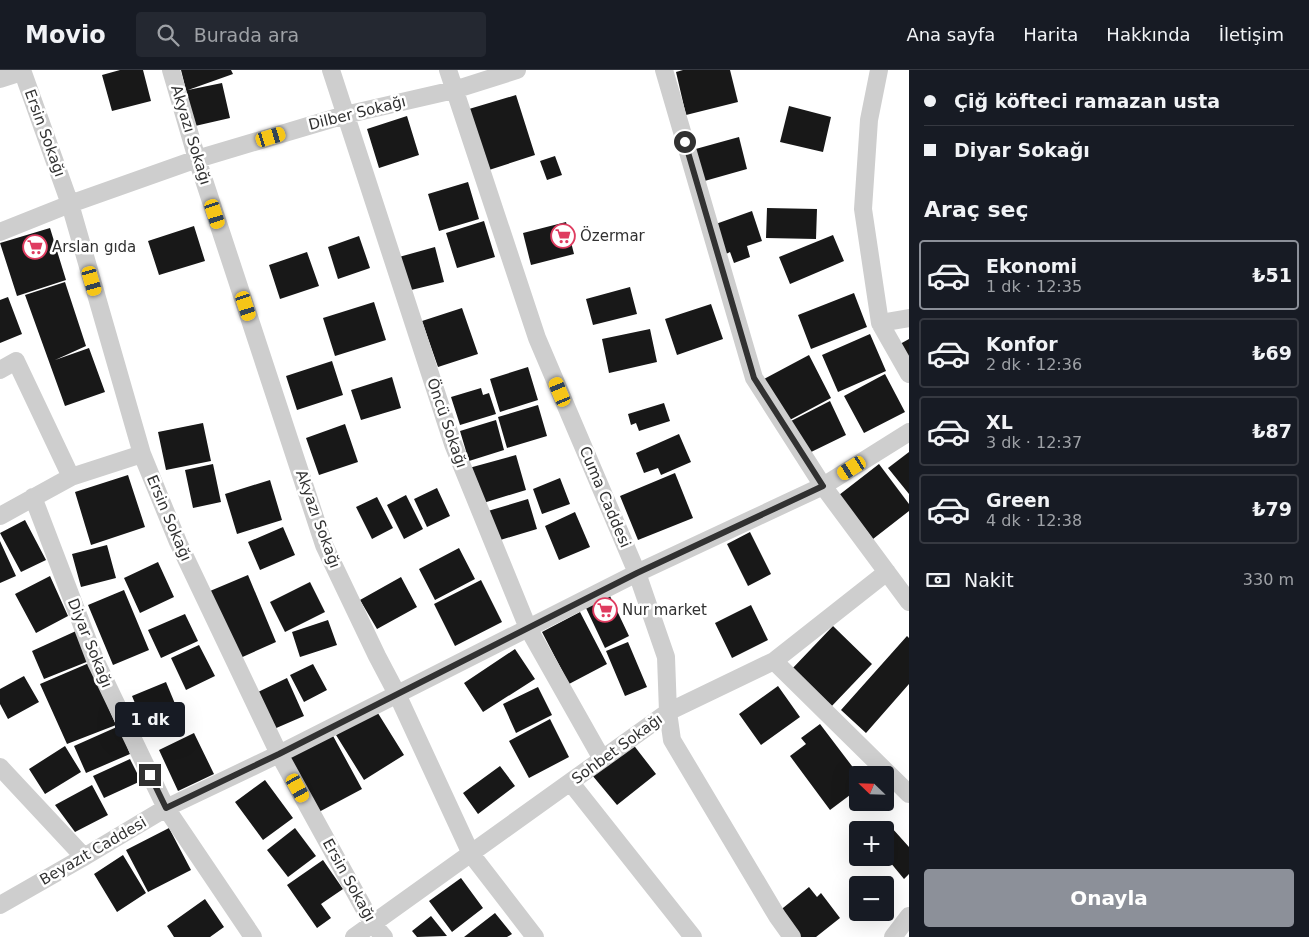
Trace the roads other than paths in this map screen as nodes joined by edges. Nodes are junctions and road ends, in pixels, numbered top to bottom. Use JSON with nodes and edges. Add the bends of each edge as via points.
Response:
{"nodes":[{"id":1,"x":171,"y":70,"type":"edge"},
{"id":2,"x":331,"y":70,"type":"edge"},
{"id":3,"x":448,"y":70,"type":"edge"},
{"id":4,"x":517,"y":70,"type":"edge"},
{"id":5,"x":664,"y":70,"type":"edge"},
{"id":6,"x":879,"y":70,"type":"edge"},
{"id":7,"x":22,"y":71,"type":"edge"},
{"id":8,"x":0,"y":79,"type":"edge"},
{"id":9,"x":454,"y":90,"type":"junction"},
{"id":10,"x":345,"y":115,"type":"junction"},
{"id":11,"x":197,"y":159,"type":"junction"},
{"id":12,"x":70,"y":204,"type":"junction"},
{"id":13,"x":0,"y":232,"type":"edge"},
{"id":14,"x":909,"y":318,"type":"edge"},
{"id":15,"x":880,"y":323,"type":"junction"},
{"id":16,"x":0,"y":370,"type":"edge"},
{"id":17,"x":909,"y":374,"type":"edge"},
{"id":18,"x":909,"y":432,"type":"edge"},
{"id":19,"x":142,"y":454,"type":"junction"},
{"id":20,"x":71,"y":477,"type":"junction"},
{"id":21,"x":823,"y":486,"type":"junction"},
{"id":22,"x":33,"y":497,"type":"junction"},
{"id":23,"x":0,"y":516,"type":"edge"},
{"id":24,"x":887,"y":572,"type":"junction"},
{"id":25,"x":637,"y":573,"type":"junction"},
{"id":26,"x":909,"y":602,"type":"edge"},
{"id":27,"x":528,"y":628,"type":"junction"},
{"id":28,"x":774,"y":661,"type":"junction"},
{"id":29,"x":397,"y":694,"type":"junction"},
{"id":30,"x":668,"y":712,"type":"junction"},
{"id":31,"x":279,"y":754,"type":"junction"},
{"id":32,"x":602,"y":759,"type":"junction"},
{"id":33,"x":0,"y":767,"type":"edge"},
{"id":34,"x":571,"y":783,"type":"junction"},
{"id":35,"x":909,"y":794,"type":"edge"},
{"id":36,"x":166,"y":808,"type":"junction"},
{"id":37,"x":471,"y":854,"type":"junction"},
{"id":38,"x":84,"y":857,"type":"junction"},
{"id":39,"x":0,"y":905,"type":"edge"},
{"id":40,"x":909,"y":916,"type":"edge"},
{"id":41,"x":372,"y":923,"type":"junction"},
{"id":42,"x":253,"y":937,"type":"edge"},
{"id":43,"x":354,"y":937,"type":"edge"},
{"id":44,"x":384,"y":937,"type":"edge"},
{"id":45,"x":535,"y":937,"type":"edge"},
{"id":46,"x":692,"y":937,"type":"edge"},
{"id":47,"x":792,"y":937,"type":"edge"},
{"id":48,"x":893,"y":937,"type":"edge"}],
"edges":[{"from":1,"to":11,"type":"street","name":"Akyazı Sokağı"},
{"from":2,"to":10,"type":"street","name":"Öncü Sokağı"},
{"from":3,"to":9,"type":"street","name":"Cuma Caddesi"},
{"from":4,"to":9,"type":"street","name":"Dilber Sokağı"},
{"from":5,"to":21,"type":"street","via":[[754,378]]},
{"from":6,"to":15,"type":"street","via":[[869,120],[863,209]]},
{"from":7,"to":8,"type":"street"},
{"from":7,"to":12,"type":"street","name":"Ersin Sokağı"},
{"from":9,"to":10,"type":"street","name":"Dilber Sokağı"},
{"from":9,"to":25,"type":"street","name":"Cuma Caddesi","via":[[537,338]]},
{"from":10,"to":11,"type":"street","name":"Dilber Sokağı"},
{"from":10,"to":27,"type":"street","name":"Öncü Sokağı","via":[[453,444]]},
{"from":11,"to":12,"type":"street","name":"Dilber Sokağı"},
{"from":11,"to":29,"type":"street","name":"Akyazı Sokağı","via":[[324,544]]},
{"from":12,"to":13,"type":"street","name":"Dilber Sokağı"},
{"from":12,"to":19,"type":"street","name":"Ersin Sokağı"},
{"from":14,"to":15,"type":"street"},
{"from":15,"to":17,"type":"street"},
{"from":16,"to":20,"type":"street","via":[[16,361]]},
{"from":18,"to":21,"type":"street","name":"Beyazıt Caddesi"},
{"from":19,"to":20,"type":"street"},
{"from":19,"to":31,"type":"street","name":"Ersin Sokağı","via":[[178,542]]},
{"from":20,"to":22,"type":"street"},
{"from":21,"to":24,"type":"street"},
{"from":21,"to":25,"type":"street","name":"Beyazıt Caddesi"},
{"from":22,"to":23,"type":"street"},
{"from":22,"to":36,"type":"street","name":"Diyar Sokağı","via":[[96,662]]},
{"from":24,"to":26,"type":"street"},
{"from":24,"to":28,"type":"street","name":"Sohbet Sokağı"},
{"from":25,"to":27,"type":"street","name":"Beyazıt Caddesi"},
{"from":25,"to":30,"type":"street","name":"Cuma Caddesi","via":[[666,657]]},
{"from":27,"to":29,"type":"street","name":"Beyazıt Caddesi"},
{"from":27,"to":32,"type":"street","name":"Öncü Sokağı"},
{"from":28,"to":30,"type":"street","name":"Sohbet Sokağı"},
{"from":28,"to":35,"type":"street"},
{"from":29,"to":31,"type":"street","name":"Beyazıt Caddesi"},
{"from":29,"to":37,"type":"street","name":"Akyazı Sokağı"},
{"from":30,"to":32,"type":"street","name":"Sohbet Sokağı"},
{"from":30,"to":47,"type":"street","name":"Cuma Caddesi","via":[[672,740]]},
{"from":31,"to":36,"type":"street","name":"Beyazıt Caddesi"},
{"from":31,"to":41,"type":"street","name":"Ersin Sokağı"},
{"from":32,"to":34,"type":"street","name":"Sohbet Sokağı"},
{"from":33,"to":38,"type":"street"},
{"from":34,"to":37,"type":"street","name":"Sohbet Sokağı"},
{"from":34,"to":46,"type":"street"},
{"from":36,"to":38,"type":"street","name":"Beyazıt Caddesi"},
{"from":36,"to":42,"type":"street","name":"Diyar Sokağı"},
{"from":37,"to":41,"type":"street","name":"Sohbet Sokağı"},
{"from":37,"to":45,"type":"street","name":"Akyazı Sokağı"},
{"from":38,"to":39,"type":"street","name":"Beyazıt Caddesi"},
{"from":40,"to":48,"type":"street"},
{"from":41,"to":43,"type":"street","name":"Sohbet Sokağı"},
{"from":41,"to":44,"type":"street","name":"Ersin Sokağı"}]}
